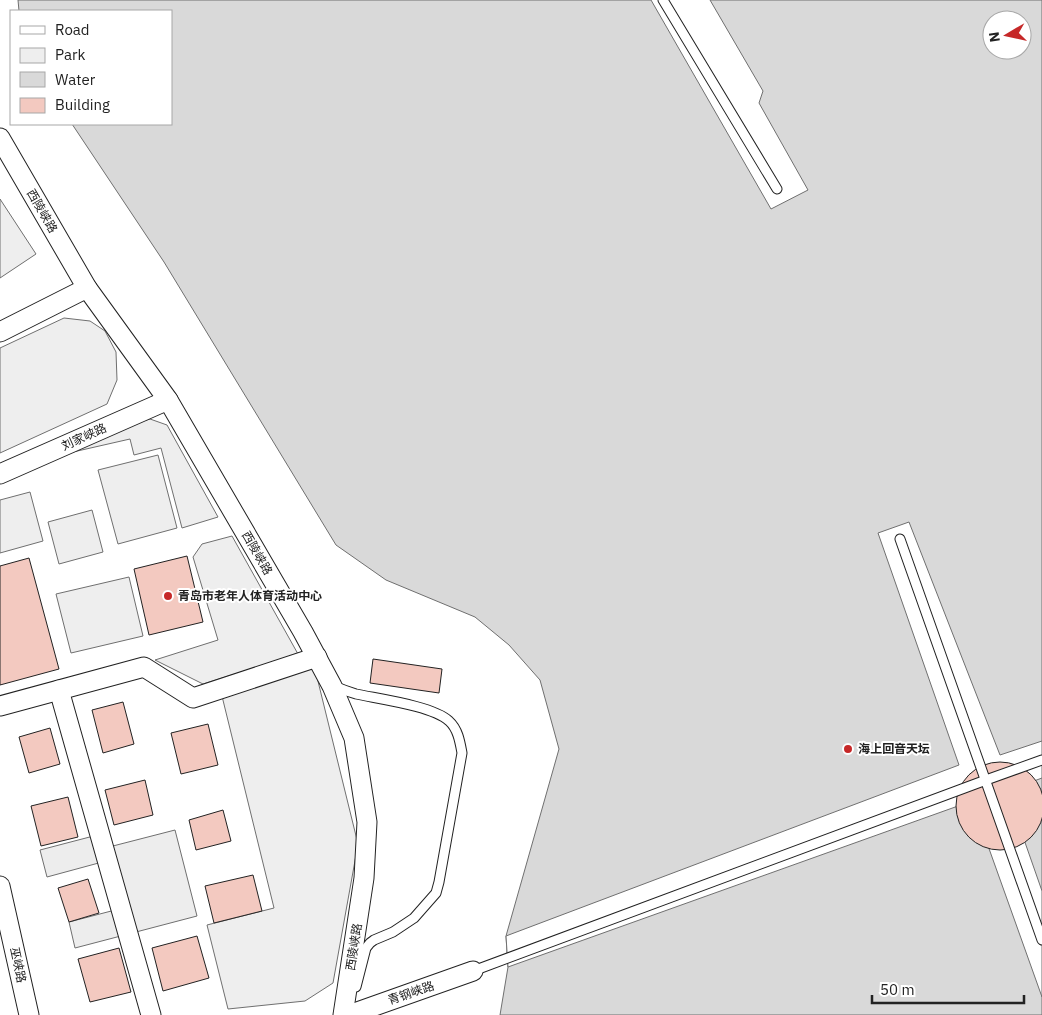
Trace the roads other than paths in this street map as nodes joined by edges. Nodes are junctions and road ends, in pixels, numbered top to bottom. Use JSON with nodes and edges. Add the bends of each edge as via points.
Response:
{"nodes":[{"id":1,"x":663,"y":0,"type":"edge"},
{"id":2,"x":0,"y":138,"type":"edge"},
{"id":3,"x":777,"y":189,"type":"dead end"},
{"id":4,"x":87,"y":288,"type":"junction"},
{"id":5,"x":0,"y":332,"type":"edge"},
{"id":6,"x":168,"y":400,"type":"junction"},
{"id":7,"x":0,"y":474,"type":"edge"},
{"id":8,"x":900,"y":538,"type":"dead end"},
{"id":9,"x":317,"y":657,"type":"junction"},
{"id":10,"x":332,"y":686,"type":"junction"},
{"id":11,"x":59,"y":690,"type":"junction"},
{"id":12,"x":0,"y":706,"type":"edge"},
{"id":13,"x":1042,"y":760,"type":"edge"},
{"id":14,"x":986,"y":780,"type":"junction"},
{"id":15,"x":0,"y":886,"type":"edge"},
{"id":16,"x":1042,"y":940,"type":"edge"},
{"id":17,"x":472,"y":972,"type":"joint"},
{"id":18,"x":28,"y":1015,"type":"edge"},
{"id":19,"x":151,"y":1015,"type":"edge"},
{"id":20,"x":344,"y":1015,"type":"edge"},
{"id":21,"x":349,"y":1015,"type":"edge"}],
"edges":[{"from":1,"to":3,"type":"lane"},
{"from":2,"to":4,"type":"street","name":"西陵峡路"},
{"from":4,"to":5,"type":"street"},
{"from":4,"to":6,"type":"street","name":"西陵峡路"},
{"from":6,"to":7,"type":"street","name":"刘家峡路"},
{"from":6,"to":9,"type":"street","name":"西陵峡路"},
{"from":8,"to":14,"type":"lane"},
{"from":9,"to":10,"type":"street","name":"西陵峡路"},
{"from":9,"to":11,"type":"street","via":[[193,698],[144,667]]},
{"from":10,"to":20,"type":"street","name":"西陵峡路","via":[[354,738],[367,822],[364,878]]},
{"from":10,"to":20,"type":"lane","via":[[436,713],[450,722],[459,737],[462,753],[436,892],[414,918],[370,942]]},
{"from":11,"to":12,"type":"street"},
{"from":11,"to":19,"type":"street"},
{"from":13,"to":14,"type":"lane"},
{"from":14,"to":16,"type":"lane"},
{"from":14,"to":17,"type":"lane"},
{"from":15,"to":18,"type":"street","name":"巫峡路"},
{"from":17,"to":21,"type":"street","name":"青钢峡路"}]}
